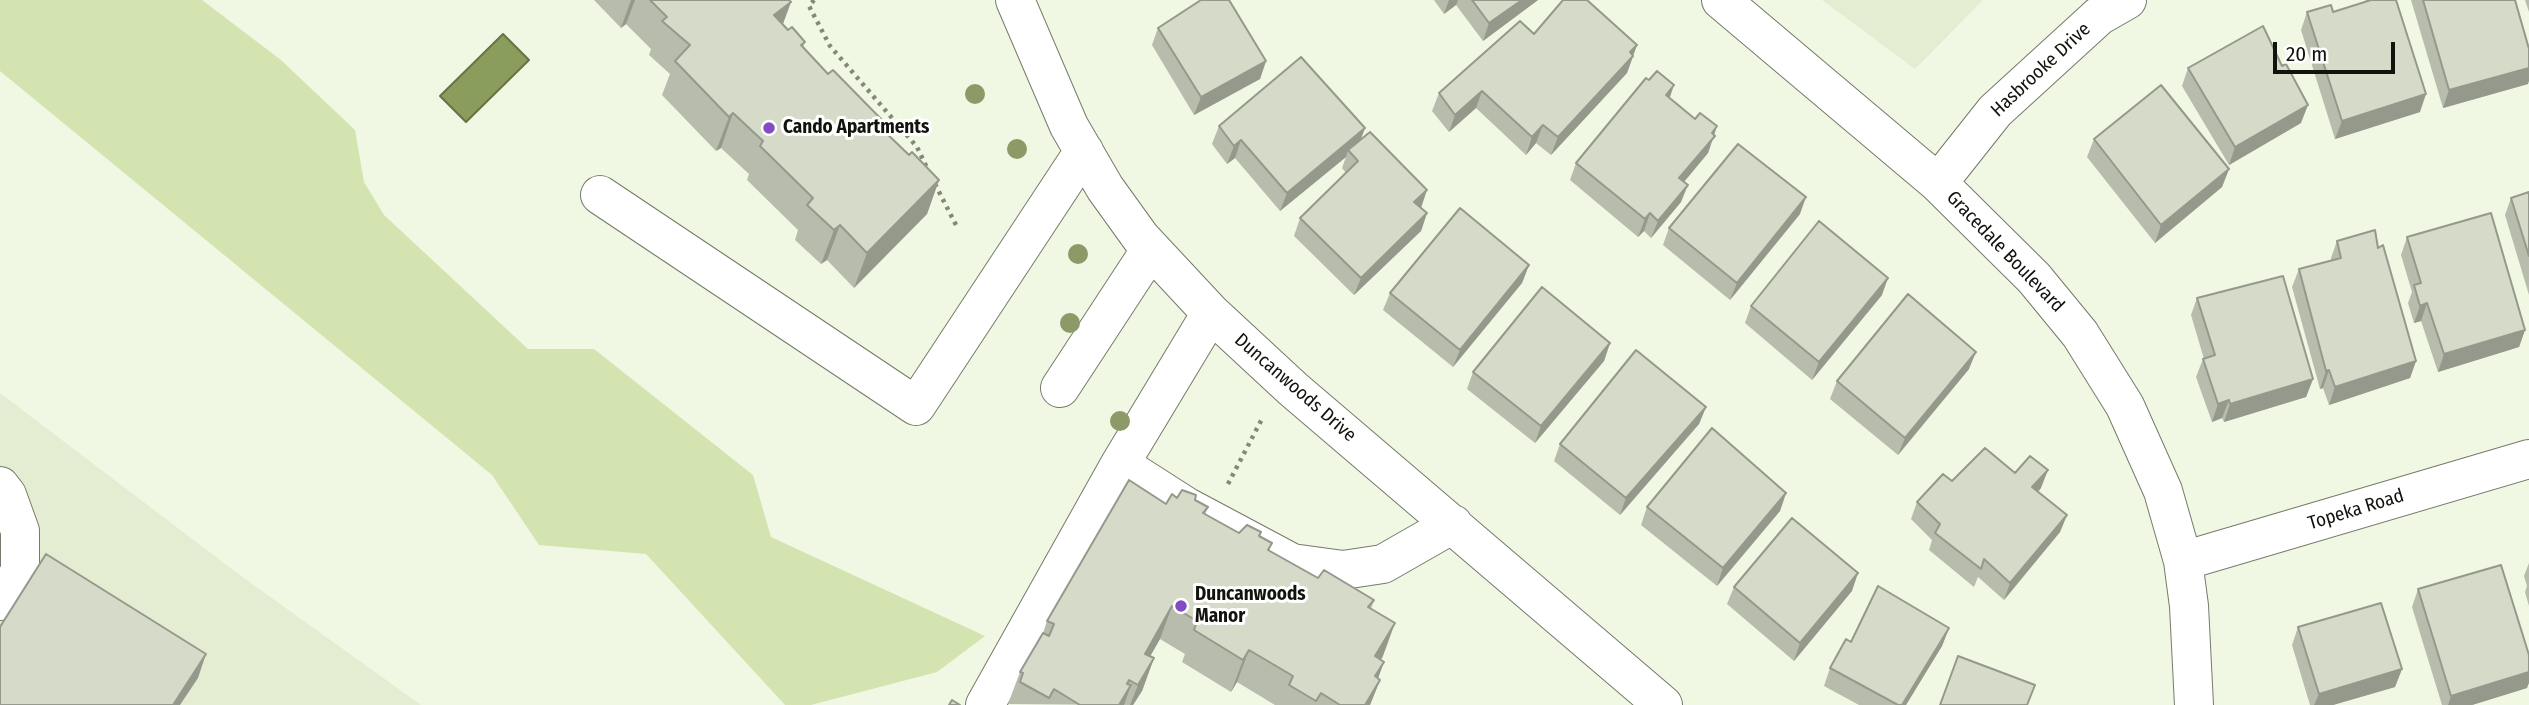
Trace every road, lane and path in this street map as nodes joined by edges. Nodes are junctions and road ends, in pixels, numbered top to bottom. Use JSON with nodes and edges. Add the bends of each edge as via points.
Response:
{"nodes":[{"id":1,"x":814,"y":0,"type":"edge"},
{"id":2,"x":1016,"y":0,"type":"edge"},
{"id":3,"x":1721,"y":0,"type":"edge"},
{"id":4,"x":2127,"y":0,"type":"edge"},
{"id":5,"x":1084,"y":151,"type":"junction"},
{"id":6,"x":1938,"y":183,"type":"junction"},
{"id":7,"x":600,"y":195,"type":"dead end"},
{"id":8,"x":957,"y":228,"type":"dead end"},
{"id":9,"x":1151,"y":249,"type":"junction"},
{"id":10,"x":1211,"y":313,"type":"junction"},
{"id":11,"x":1282,"y":379,"type":"junction"},
{"id":12,"x":1060,"y":388,"type":"dead end"},
{"id":13,"x":2529,"y":459,"type":"edge"},
{"id":14,"x":1120,"y":464,"type":"junction"},
{"id":15,"x":0,"y":486,"type":"edge"},
{"id":16,"x":1209,"y":519,"type":"junction"},
{"id":17,"x":1453,"y":524,"type":"junction"},
{"id":18,"x":2183,"y":561,"type":"junction"},
{"id":19,"x":0,"y":601,"type":"edge"},
{"id":20,"x":985,"y":705,"type":"edge"},
{"id":21,"x":1663,"y":705,"type":"edge"},
{"id":22,"x":2194,"y":705,"type":"edge"}],
"edges":[{"from":1,"to":8,"type":"path","via":[[808,6],[830,46],[917,147]]},
{"from":2,"to":5,"type":"street","name":"Duncanwoods Drive"},
{"from":3,"to":6,"type":"street","name":"Gracedale Boulevard"},
{"from":4,"to":6,"type":"street","name":"Hasbrooke Drive","via":[[2099,16],[1995,111]]},
{"from":5,"to":7,"type":"street","via":[[916,406]]},
{"from":5,"to":9,"type":"street","name":"Duncanwoods Drive","via":[[1105,188]]},
{"from":6,"to":18,"type":"street","name":"Gracedale Boulevard","via":[[2035,278],[2080,334],[2125,406],[2158,479]]},
{"from":9,"to":10,"type":"street","name":"Duncanwoods Drive"},
{"from":9,"to":12,"type":"street"},
{"from":10,"to":11,"type":"street","name":"Duncanwoods Drive"},
{"from":10,"to":14,"type":"street"},
{"from":11,"to":16,"type":"path"},
{"from":11,"to":17,"type":"street","name":"Duncanwoods Drive"},
{"from":13,"to":18,"type":"street","name":"Topeka Road"},
{"from":14,"to":16,"type":"street"},
{"from":14,"to":20,"type":"street"},
{"from":15,"to":19,"type":"street","via":[[20,531],[20,572]]},
{"from":16,"to":17,"type":"street","via":[[1292,563],[1343,570],[1383,564]]},
{"from":17,"to":21,"type":"street","name":"Duncanwoods Drive"},
{"from":18,"to":22,"type":"street","name":"Gracedale Boulevard"}]}
